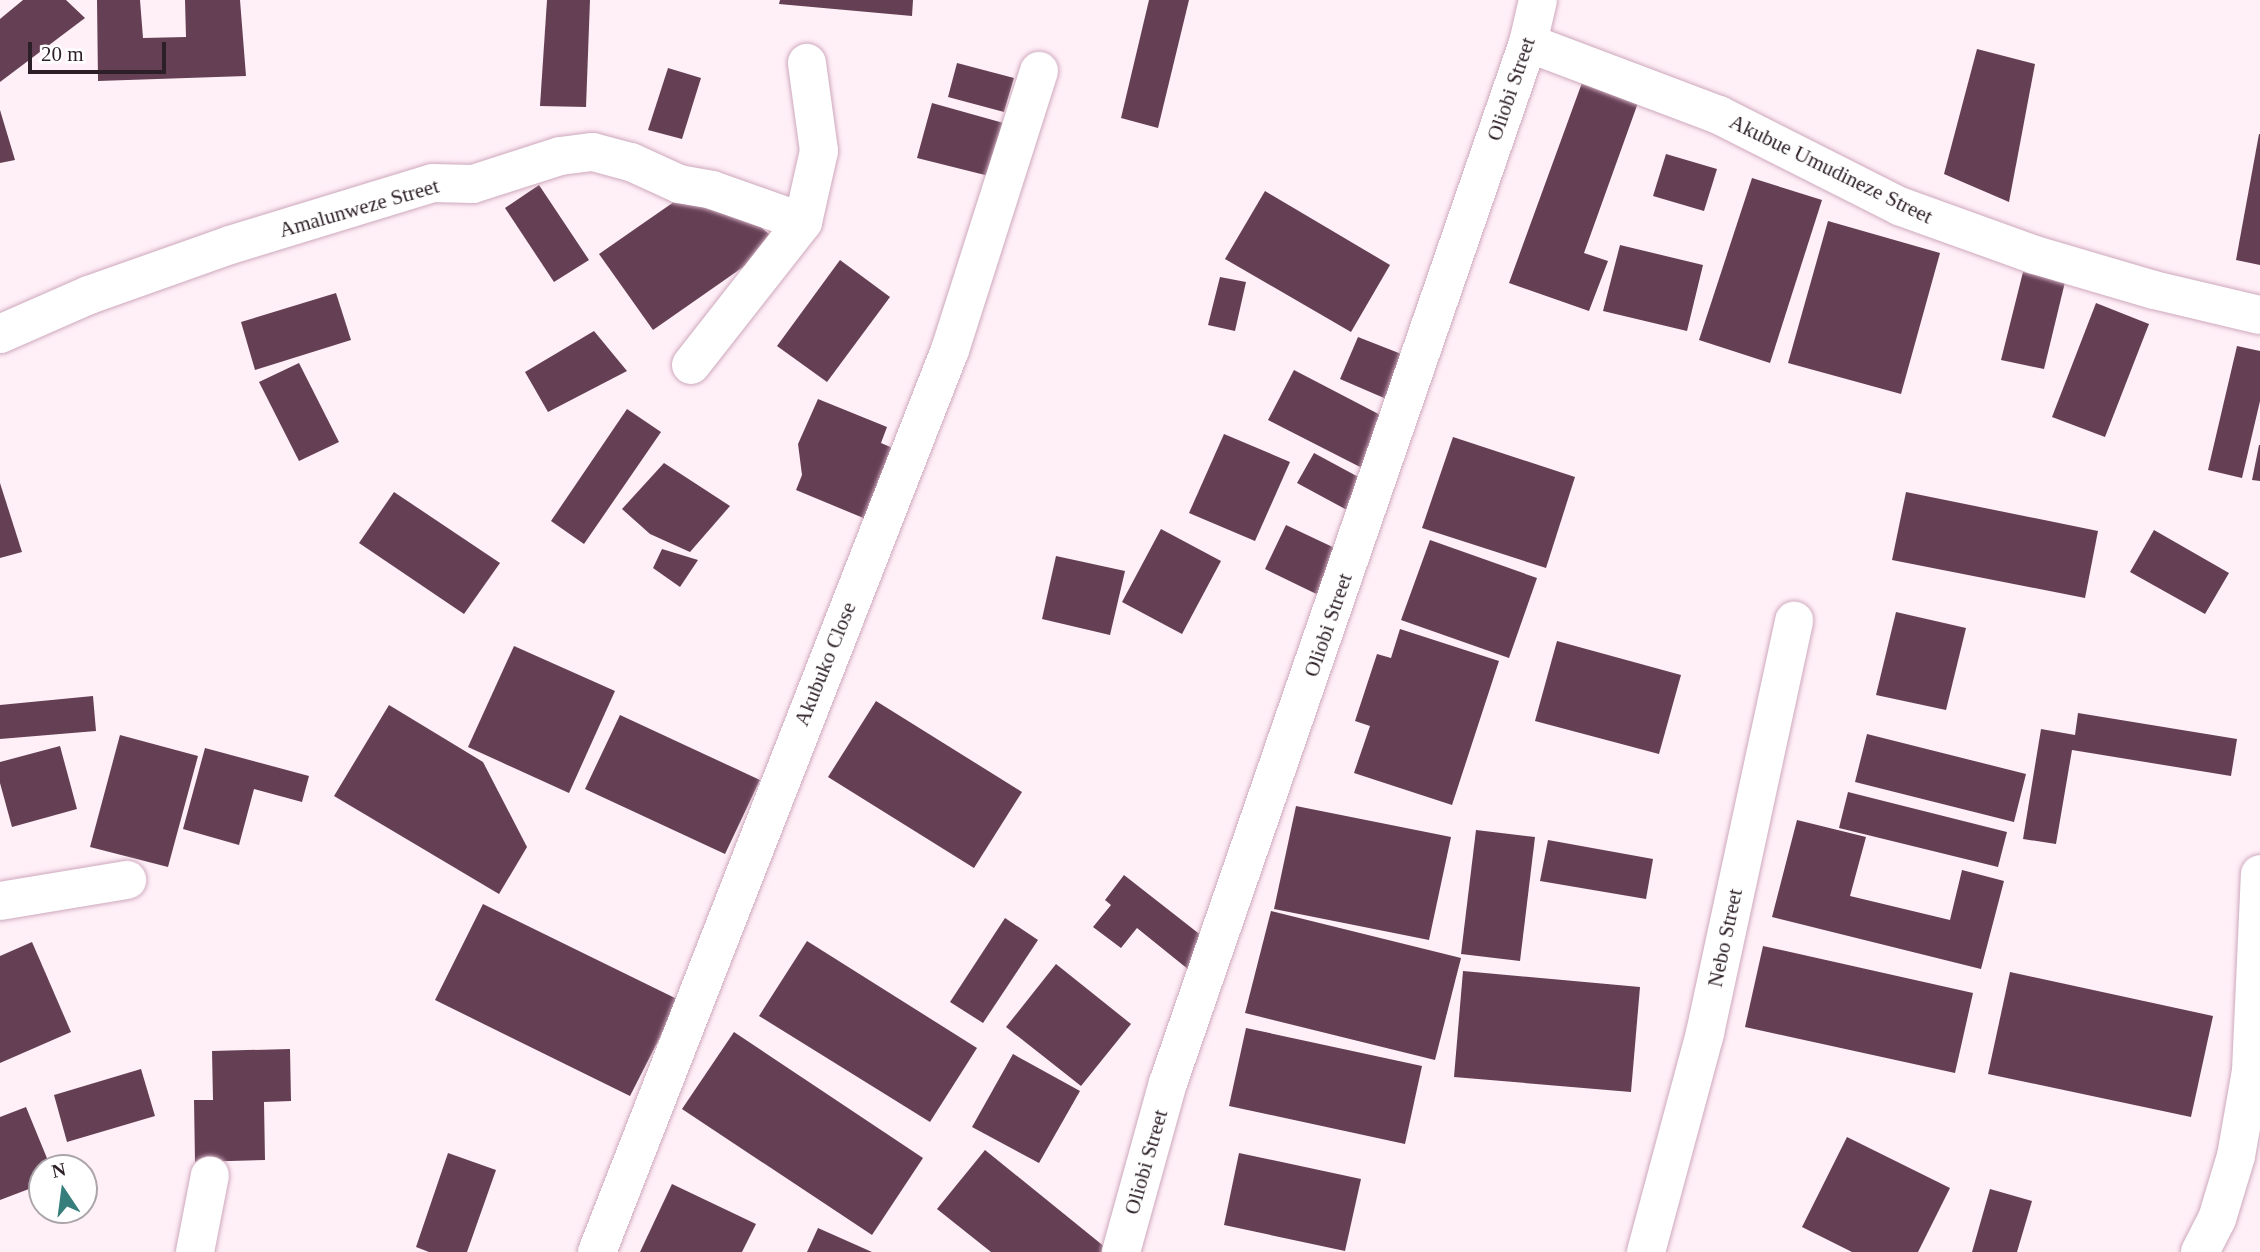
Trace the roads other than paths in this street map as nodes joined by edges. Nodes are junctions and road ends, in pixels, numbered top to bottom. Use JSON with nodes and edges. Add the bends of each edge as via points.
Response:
{"nodes":[{"id":1,"x":1538,"y":0,"type":"edge"},
{"id":2,"x":1528,"y":43,"type":"junction"},
{"id":3,"x":807,"y":64,"type":"dead end"},
{"id":4,"x":1040,"y":71,"type":"dead end"},
{"id":5,"x":803,"y":222,"type":"junction"},
{"id":6,"x":2260,"y":315,"type":"edge"},
{"id":7,"x":0,"y":334,"type":"edge"},
{"id":8,"x":691,"y":365,"type":"dead end"},
{"id":9,"x":1794,"y":621,"type":"dead end"},
{"id":10,"x":2260,"y":874,"type":"edge"},
{"id":11,"x":127,"y":880,"type":"dead end"},
{"id":12,"x":0,"y":901,"type":"edge"},
{"id":13,"x":210,"y":1175,"type":"dead end"},
{"id":14,"x":195,"y":1252,"type":"edge"},
{"id":15,"x":597,"y":1252,"type":"edge"},
{"id":16,"x":1122,"y":1252,"type":"edge"},
{"id":17,"x":1646,"y":1252,"type":"edge"},
{"id":18,"x":2200,"y":1252,"type":"edge"}],
"edges":[{"from":1,"to":2,"type":"street","name":"Oliobi Street"},
{"from":2,"to":6,"type":"street","name":"Akubue Umudineze Street","via":[[1719,115],[1899,206],[2035,255]]},
{"from":2,"to":16,"type":"street","name":"Oliobi Street","via":[[1168,1083]]},
{"from":3,"to":5,"type":"street","via":[[819,151]]},
{"from":4,"to":15,"type":"street","name":"Akubuko Close","via":[[950,350]]},
{"from":5,"to":7,"type":"street","name":"Amalunweze Street","via":[[712,190],[679,184],[631,162],[593,152],[560,156],[473,184],[433,183],[230,245],[89,295]]},
{"from":5,"to":8,"type":"street"},
{"from":9,"to":17,"type":"street","name":"Nebo Street","via":[[1705,1033]]},
{"from":10,"to":18,"type":"street","via":[[2251,1070],[2236,1156],[2217,1219]]},
{"from":11,"to":12,"type":"street"},
{"from":13,"to":14,"type":"street"}]}
